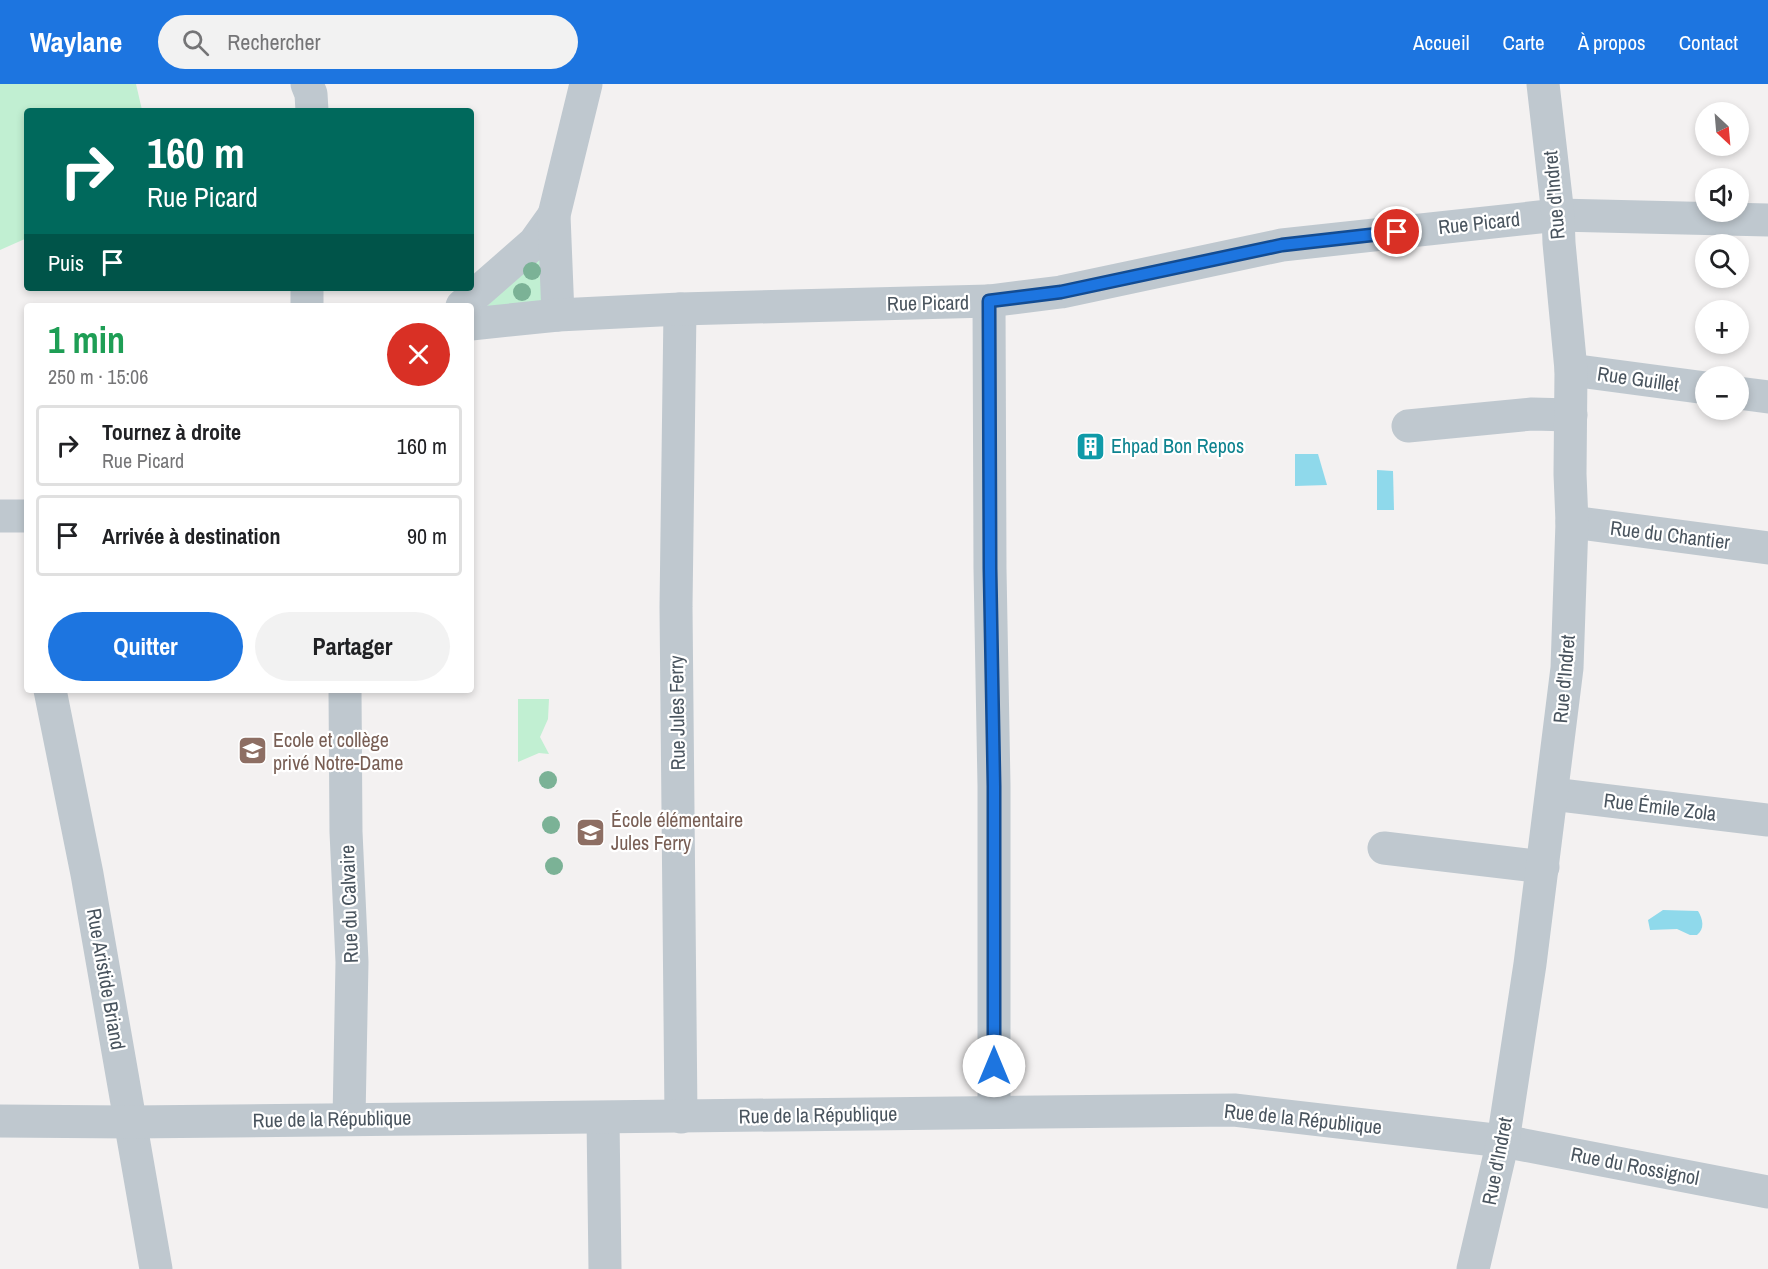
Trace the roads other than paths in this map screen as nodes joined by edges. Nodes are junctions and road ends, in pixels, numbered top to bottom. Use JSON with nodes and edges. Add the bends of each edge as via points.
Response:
{"nodes":[{"id":1,"x":307,"y":84,"type":"edge"},
{"id":2,"x":586,"y":84,"type":"edge"},
{"id":3,"x":1543,"y":84,"type":"edge"},
{"id":4,"x":312,"y":108,"type":"edge"},
{"id":5,"x":554,"y":215,"type":"junction"},
{"id":6,"x":1558,"y":215,"type":"junction"},
{"id":7,"x":1768,"y":220,"type":"edge"},
{"id":8,"x":989,"y":301,"type":"junction"},
{"id":9,"x":465,"y":303,"type":"edge"},
{"id":10,"x":680,"y":309,"type":"junction"},
{"id":11,"x":558,"y":315,"type":"junction"},
{"id":12,"x":474,"y":324,"type":"edge"},
{"id":13,"x":1571,"y":370,"type":"junction"},
{"id":14,"x":1695,"y":387,"type":"edge"},
{"id":15,"x":1749,"y":394,"type":"edge"},
{"id":16,"x":1768,"y":397,"type":"edge"},
{"id":17,"x":1570,"y":416,"type":"junction"},
{"id":18,"x":1408,"y":426,"type":"dead end"},
{"id":19,"x":0,"y":516,"type":"edge"},
{"id":20,"x":24,"y":516,"type":"edge"},
{"id":21,"x":1572,"y":522,"type":"junction"},
{"id":22,"x":1768,"y":548,"type":"edge"},
{"id":23,"x":51,"y":693,"type":"edge"},
{"id":24,"x":345,"y":693,"type":"edge"},
{"id":25,"x":1552,"y":794,"type":"junction"},
{"id":26,"x":1768,"y":820,"type":"edge"},
{"id":27,"x":1384,"y":848,"type":"dead end"},
{"id":28,"x":1543,"y":867,"type":"junction"},
{"id":29,"x":994,"y":1112,"type":"junction"},
{"id":30,"x":681,"y":1117,"type":"junction"},
{"id":31,"x":603,"y":1118,"type":"junction"},
{"id":32,"x":349,"y":1119,"type":"junction"},
{"id":33,"x":0,"y":1121,"type":"edge"},
{"id":34,"x":131,"y":1122,"type":"junction"},
{"id":35,"x":1503,"y":1140,"type":"junction"},
{"id":36,"x":1768,"y":1192,"type":"edge"},
{"id":37,"x":156,"y":1269,"type":"edge"},
{"id":38,"x":605,"y":1269,"type":"edge"},
{"id":39,"x":1473,"y":1269,"type":"edge"}],
"edges":[{"from":1,"to":4,"type":"street"},
{"from":2,"to":5,"type":"street"},
{"from":3,"to":6,"type":"street","name":"Rue d'Indret"},
{"from":5,"to":9,"type":"street","via":[[534,243]]},
{"from":5,"to":11,"type":"street"},
{"from":6,"to":7,"type":"street","name":"Rue Picard"},
{"from":6,"to":8,"type":"street","name":"Rue Picard","via":[[1282,245],[1061,292]]},
{"from":6,"to":13,"type":"street","name":"Rue d'Indret"},
{"from":8,"to":10,"type":"street","name":"Rue Picard"},
{"from":8,"to":29,"type":"street"},
{"from":10,"to":11,"type":"street","name":"Rue Picard"},
{"from":10,"to":30,"type":"street","name":"Rue Jules Ferry","via":[[676,607]]},
{"from":11,"to":12,"type":"street","name":"Rue Picard"},
{"from":13,"to":14,"type":"street","name":"Rue Guillet"},
{"from":13,"to":17,"type":"street","name":"Rue d'Indret"},
{"from":15,"to":16,"type":"street"},
{"from":17,"to":18,"type":"street","via":[[1532,414]]},
{"from":17,"to":21,"type":"street","name":"Rue d'Indret"},
{"from":19,"to":20,"type":"street"},
{"from":21,"to":22,"type":"street","name":"Rue du Chantier"},
{"from":21,"to":25,"type":"street","name":"Rue d'Indret","via":[[1567,668]]},
{"from":23,"to":34,"type":"street","name":"Rue Aristide Briand"},
{"from":24,"to":32,"type":"street","name":"Rue du Calvaire","via":[[352,962]]},
{"from":25,"to":26,"type":"street","name":"Rue Émile Zola"},
{"from":25,"to":28,"type":"street","name":"Rue d'Indret"},
{"from":27,"to":28,"type":"street"},
{"from":28,"to":35,"type":"street","name":"Rue d'Indret"},
{"from":29,"to":30,"type":"street","name":"Rue de la République"},
{"from":29,"to":35,"type":"street","name":"Rue de la République","via":[[1234,1110]]},
{"from":30,"to":31,"type":"street","name":"Rue de la République"},
{"from":31,"to":32,"type":"street","name":"Rue de la République"},
{"from":31,"to":38,"type":"street"},
{"from":32,"to":34,"type":"street","name":"Rue de la République"},
{"from":33,"to":34,"type":"street","name":"Rue de la République"},
{"from":34,"to":37,"type":"street","name":"Rue Aristide Briand"},
{"from":35,"to":36,"type":"street","name":"Rue du Rossignol"},
{"from":35,"to":39,"type":"street","name":"Rue d'Indret"}]}
